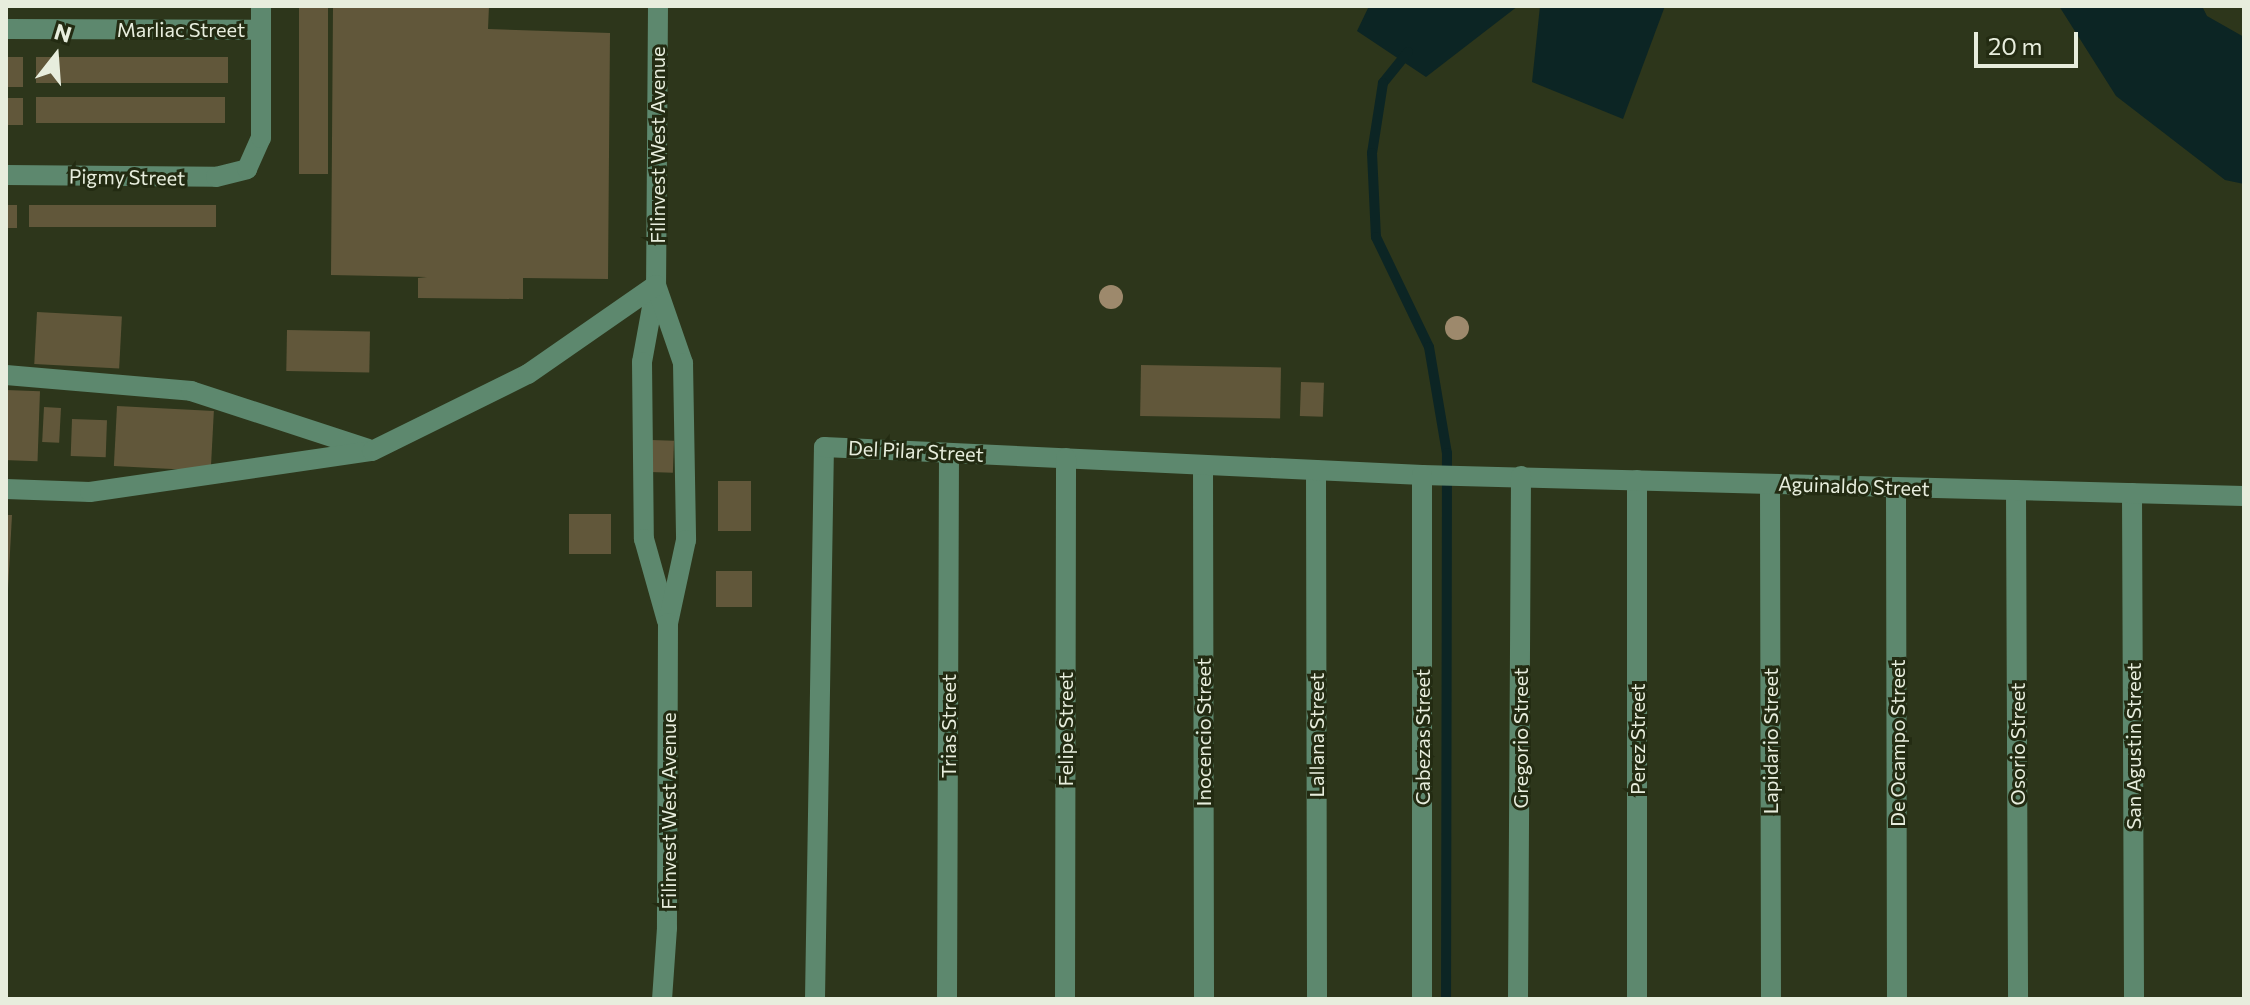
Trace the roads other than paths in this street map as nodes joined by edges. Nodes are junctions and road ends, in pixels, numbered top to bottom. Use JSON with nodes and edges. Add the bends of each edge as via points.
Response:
{"nodes":[{"id":1,"x":261,"y":6,"type":"edge"},
{"id":2,"x":658,"y":6,"type":"edge"},
{"id":3,"x":6,"y":29,"type":"edge"},
{"id":4,"x":261,"y":30,"type":"junction"},
{"id":5,"x":6,"y":175,"type":"edge"},
{"id":6,"x":656,"y":285,"type":"junction"},
{"id":7,"x":6,"y":375,"type":"edge"},
{"id":8,"x":372,"y":451,"type":"junction"},
{"id":9,"x":949,"y":453,"type":"junction"},
{"id":10,"x":1066,"y":458,"type":"junction"},
{"id":11,"x":1203,"y":465,"type":"junction"},
{"id":12,"x":1316,"y":470,"type":"junction"},
{"id":13,"x":1426,"y":475,"type":"junction"},
{"id":14,"x":1465,"y":475,"type":"joint"},
{"id":15,"x":1521,"y":476,"type":"junction"},
{"id":16,"x":1637,"y":480,"type":"junction"},
{"id":17,"x":1770,"y":484,"type":"junction"},
{"id":18,"x":1896,"y":487,"type":"junction"},
{"id":19,"x":6,"y":489,"type":"edge"},
{"id":20,"x":2016,"y":490,"type":"junction"},
{"id":21,"x":2132,"y":493,"type":"junction"},
{"id":22,"x":2244,"y":496,"type":"edge"},
{"id":23,"x":668,"y":623,"type":"junction"},
{"id":24,"x":662,"y":999,"type":"edge"},
{"id":25,"x":815,"y":999,"type":"edge"},
{"id":26,"x":947,"y":999,"type":"edge"},
{"id":27,"x":1065,"y":999,"type":"edge"},
{"id":28,"x":1204,"y":999,"type":"edge"},
{"id":29,"x":1317,"y":999,"type":"edge"},
{"id":30,"x":1422,"y":999,"type":"edge"},
{"id":31,"x":1518,"y":999,"type":"edge"},
{"id":32,"x":1637,"y":999,"type":"edge"},
{"id":33,"x":1771,"y":999,"type":"edge"},
{"id":34,"x":1897,"y":999,"type":"edge"},
{"id":35,"x":2018,"y":999,"type":"edge"},
{"id":36,"x":2134,"y":999,"type":"edge"}],
"edges":[{"from":1,"to":4,"type":"street"},
{"from":2,"to":6,"type":"street","name":"Filinvest West Avenue"},
{"from":3,"to":4,"type":"street","name":"Marliac Street"},
{"from":4,"to":5,"type":"street","name":"Pigmy Street","via":[[261,138],[247,169],[216,177]]},
{"from":6,"to":8,"type":"street","via":[[528,374]]},
{"from":6,"to":23,"type":"street","name":"Filinvest West Avenue","via":[[642,362],[644,539]]},
{"from":6,"to":23,"type":"street","name":"Filinvest West Avenue","via":[[683,363],[686,540]]},
{"from":7,"to":8,"type":"street","via":[[191,391]]},
{"from":8,"to":19,"type":"street","via":[[90,492]]},
{"from":9,"to":10,"type":"street","name":"Del Pilar Street"},
{"from":9,"to":25,"type":"street","name":"Del Pilar Street","via":[[824,447]]},
{"from":9,"to":26,"type":"street","name":"Trias Street"},
{"from":10,"to":11,"type":"street","name":"Del Pilar Street"},
{"from":10,"to":27,"type":"street","name":"Felipe Street"},
{"from":11,"to":12,"type":"street","name":"Del Pilar Street"},
{"from":11,"to":28,"type":"street","name":"Inocencio Street"},
{"from":12,"to":13,"type":"street","name":"Del Pilar Street"},
{"from":12,"to":29,"type":"street","name":"Lallana Street"},
{"from":13,"to":14,"type":"street","name":"Del Pilar Street"},
{"from":13,"to":30,"type":"street","name":"Cabezas Street"},
{"from":14,"to":15,"type":"street","name":"Aguinaldo Street"},
{"from":15,"to":16,"type":"street","name":"Aguinaldo Street"},
{"from":15,"to":31,"type":"street","name":"Gregorio Street"},
{"from":16,"to":17,"type":"street","name":"Aguinaldo Street"},
{"from":16,"to":32,"type":"street","name":"Perez Street"},
{"from":17,"to":18,"type":"street","name":"Aguinaldo Street"},
{"from":17,"to":33,"type":"street","name":"Lapidario Street"},
{"from":18,"to":20,"type":"street","name":"Aguinaldo Street"},
{"from":18,"to":34,"type":"street","name":"De Ocampo Street"},
{"from":20,"to":21,"type":"street","name":"Aguinaldo Street"},
{"from":20,"to":35,"type":"street","name":"Osorio Street"},
{"from":21,"to":22,"type":"street","name":"Aguinaldo Street"},
{"from":21,"to":36,"type":"street","name":"San Agustin Street"},
{"from":23,"to":24,"type":"street","name":"Filinvest West Avenue"}]}
